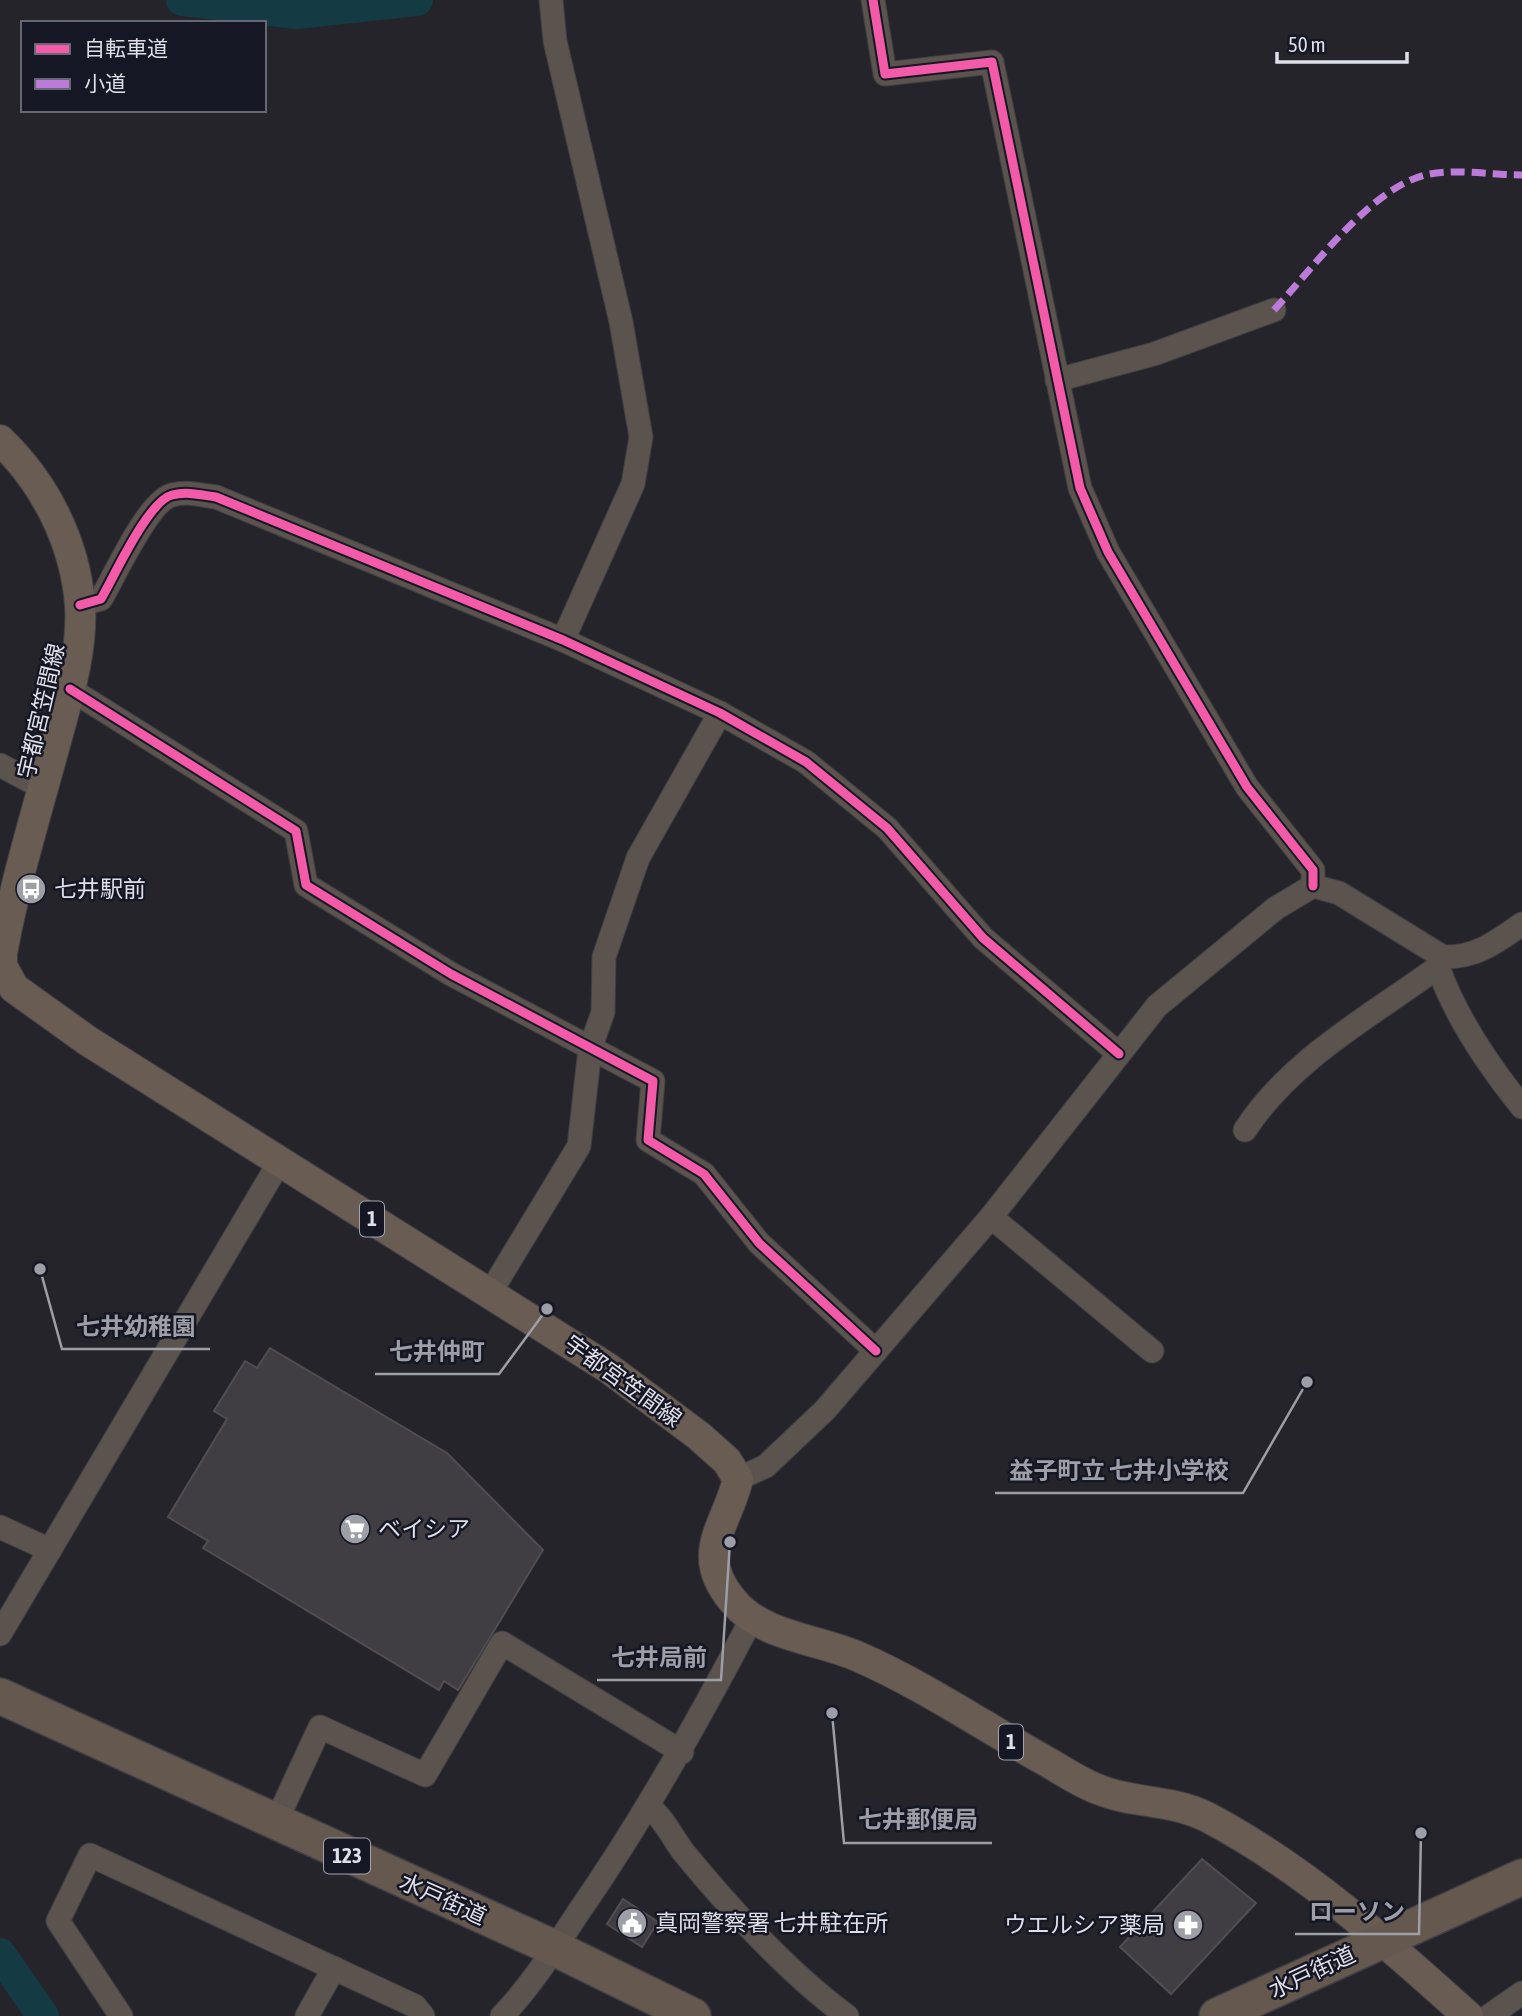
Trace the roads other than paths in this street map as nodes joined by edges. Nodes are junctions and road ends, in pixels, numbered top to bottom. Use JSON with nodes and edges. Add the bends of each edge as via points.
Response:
{"nodes":[{"id":1,"x":551,"y":0,"type":"edge"},
{"id":2,"x":873,"y":0,"type":"edge"},
{"id":3,"x":1274,"y":310,"type":"dead end"},
{"id":4,"x":1057,"y":380,"type":"junction"},
{"id":5,"x":0,"y":440,"type":"edge"},
{"id":6,"x":80,"y":605,"type":"junction"},
{"id":7,"x":563,"y":640,"type":"junction"},
{"id":8,"x":70,"y":689,"type":"junction"},
{"id":9,"x":720,"y":713,"type":"junction"},
{"id":10,"x":0,"y":765,"type":"edge"},
{"id":11,"x":43,"y":788,"type":"junction"},
{"id":12,"x":1313,"y":886,"type":"junction"},
{"id":13,"x":1522,"y":924,"type":"edge"},
{"id":14,"x":1440,"y":962,"type":"junction"},
{"id":15,"x":1,"y":967,"type":"edge"},
{"id":16,"x":590,"y":1049,"type":"junction"},
{"id":17,"x":1119,"y":1054,"type":"junction"},
{"id":18,"x":1522,"y":1107,"type":"edge"},
{"id":19,"x":1245,"y":1130,"type":"dead end"},
{"id":20,"x":280,"y":1161,"type":"junction"},
{"id":21,"x":991,"y":1217,"type":"junction"},
{"id":22,"x":490,"y":1293,"type":"junction"},
{"id":23,"x":876,"y":1351,"type":"junction"},
{"id":24,"x":1152,"y":1351,"type":"dead end"},
{"id":25,"x":738,"y":1479,"type":"junction"},
{"id":26,"x":0,"y":1527,"type":"edge"},
{"id":27,"x":50,"y":1550,"type":"junction"},
{"id":28,"x":752,"y":1618,"type":"junction"},
{"id":29,"x":0,"y":1634,"type":"edge"},
{"id":30,"x":0,"y":1696,"type":"edge"},
{"id":31,"x":682,"y":1752,"type":"junction"},
{"id":32,"x":649,"y":1807,"type":"junction"},
{"id":33,"x":275,"y":1824,"type":"junction"},
{"id":34,"x":1522,"y":1877,"type":"edge"},
{"id":35,"x":1383,"y":1939,"type":"junction"},
{"id":36,"x":554,"y":1948,"type":"junction"},
{"id":37,"x":334,"y":1968,"type":"junction"},
{"id":38,"x":1522,"y":1993,"type":"edge"},
{"id":39,"x":121,"y":2016,"type":"edge"},
{"id":40,"x":307,"y":2016,"type":"edge"},
{"id":41,"x":423,"y":2016,"type":"edge"},
{"id":42,"x":502,"y":2016,"type":"edge"},
{"id":43,"x":694,"y":2016,"type":"edge"},
{"id":44,"x":847,"y":2016,"type":"edge"},
{"id":45,"x":1217,"y":2016,"type":"edge"},
{"id":46,"x":1468,"y":2016,"type":"edge"},
{"id":47,"x":1489,"y":2016,"type":"edge"}],
"edges":[{"from":1,"to":7,"type":"street","via":[[555,41],[621,322],[641,438],[633,484]]},
{"from":2,"to":4,"type":"street","via":[[885,74],[992,62]]},
{"from":3,"to":4,"type":"street","via":[[1154,354]]},
{"from":4,"to":12,"type":"street","via":[[1080,488],[1108,552],[1247,787],[1313,870]]},
{"from":5,"to":6,"type":"main road","name":"宇都宮笠間線","number":"1","via":[[23,465],[59,521]]},
{"from":6,"to":7,"type":"street","via":[[101,599],[151,512],[169,495],[190,493],[216,497]]},
{"from":6,"to":8,"type":"main road","name":"宇都宮笠間線","number":"1"},
{"from":7,"to":9,"type":"street"},
{"from":8,"to":11,"type":"main road","name":"宇都宮笠間線","number":"1"},
{"from":8,"to":16,"type":"street","via":[[296,831],[306,885],[451,974]]},
{"from":9,"to":16,"type":"street","via":[[638,858],[604,957],[603,1012]]},
{"from":9,"to":17,"type":"street","via":[[806,762],[887,828],[983,938]]},
{"from":10,"to":11,"type":"street"},
{"from":11,"to":15,"type":"main road","name":"宇都宮笠間線","number":"1"},
{"from":12,"to":14,"type":"street","via":[[1339,892]]},
{"from":12,"to":17,"type":"street","via":[[1276,908],[1157,1006]]},
{"from":13,"to":14,"type":"street","via":[[1485,950]]},
{"from":14,"to":18,"type":"street","via":[[1461,1019]]},
{"from":14,"to":19,"type":"street","via":[[1290,1074],[1263,1102]]},
{"from":15,"to":20,"type":"main road","name":"宇都宮笠間線","number":"1","via":[[14,988],[88,1041]]},
{"from":16,"to":22,"type":"street","via":[[579,1146]]},
{"from":16,"to":23,"type":"street","via":[[653,1081],[648,1140],[704,1174],[759,1243]]},
{"from":17,"to":21,"type":"street"},
{"from":20,"to":22,"type":"main road","name":"宇都宮笠間線","number":"1"},
{"from":20,"to":27,"type":"street"},
{"from":21,"to":23,"type":"street"},
{"from":21,"to":24,"type":"street"},
{"from":22,"to":25,"type":"main road","name":"宇都宮笠間線","number":"1","via":[[608,1368],[699,1436],[727,1461]]},
{"from":23,"to":25,"type":"street","via":[[785,1451]]},
{"from":25,"to":28,"type":"main road","number":"1","via":[[718,1528],[715,1569],[734,1604]]},
{"from":26,"to":27,"type":"street"},
{"from":27,"to":29,"type":"street"},
{"from":28,"to":31,"type":"street"},
{"from":28,"to":35,"type":"main road","number":"1","via":[[873,1663],[1098,1790],[1177,1805],[1205,1816],[1312,1885]]},
{"from":30,"to":33,"type":"highway","name":"水戸街道","number":"123"},
{"from":31,"to":32,"type":"street"},
{"from":31,"to":33,"type":"street","via":[[502,1643],[425,1775],[320,1727]]},
{"from":32,"to":36,"type":"street"},
{"from":32,"to":44,"type":"street","via":[[758,1935]]},
{"from":33,"to":36,"type":"highway","name":"水戸街道","number":"123"},
{"from":34,"to":35,"type":"highway","name":"水戸街道"},
{"from":35,"to":45,"type":"highway","name":"水戸街道"},
{"from":35,"to":46,"type":"main road","number":"1"},
{"from":36,"to":42,"type":"street"},
{"from":36,"to":43,"type":"highway","name":"水戸街道","number":"123"},
{"from":37,"to":39,"type":"street","via":[[90,1855],[58,1921]]},
{"from":37,"to":40,"type":"street"},
{"from":37,"to":41,"type":"street","via":[[415,2006]]},
{"from":38,"to":47,"type":"street"}]}
